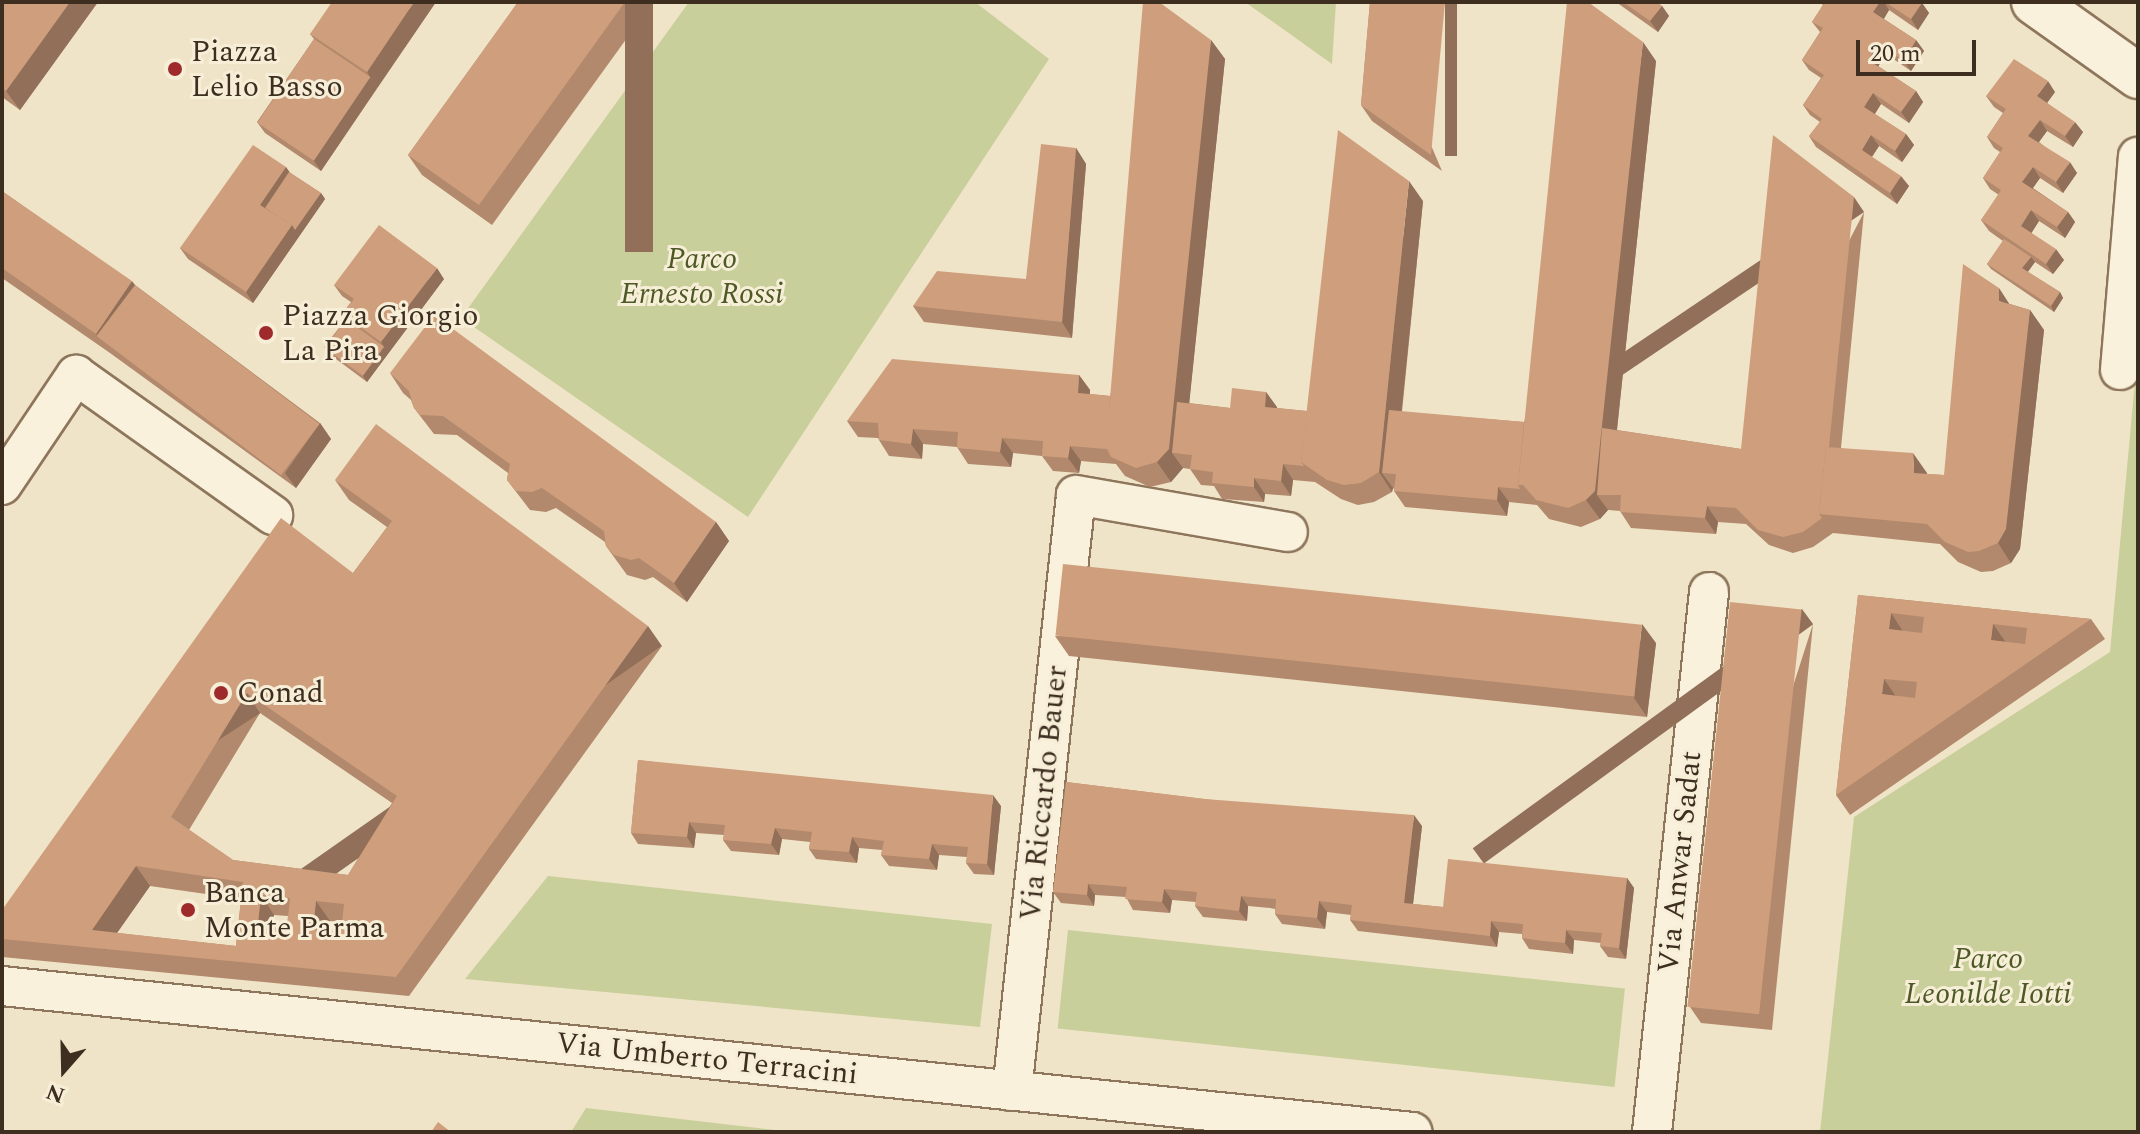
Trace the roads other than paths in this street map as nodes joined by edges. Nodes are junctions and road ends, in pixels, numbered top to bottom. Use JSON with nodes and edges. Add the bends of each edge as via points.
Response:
{"nodes":[{"id":1,"x":2034,"y":2,"type":"edge"},
{"id":2,"x":2138,"y":76,"type":"edge"},
{"id":3,"x":2138,"y":157,"type":"edge"},
{"id":4,"x":2120,"y":370,"type":"dead end"},
{"id":5,"x":2,"y":485,"type":"edge"},
{"id":6,"x":273,"y":515,"type":"dead end"},
{"id":7,"x":1288,"y":532,"type":"dead end"},
{"id":8,"x":1709,"y":592,"type":"dead end"},
{"id":9,"x":2,"y":986,"type":"edge"},
{"id":10,"x":1012,"y":1091,"type":"junction"},
{"id":11,"x":1412,"y":1132,"type":"edge"},
{"id":12,"x":1652,"y":1132,"type":"edge"}],
"edges":[{"from":1,"to":2,"type":"street"},
{"from":3,"to":4,"type":"street"},
{"from":5,"to":6,"type":"street","via":[[76,375]]},
{"from":7,"to":10,"type":"street","name":"Via Riccardo Bauer","via":[[1076,495]]},
{"from":8,"to":12,"type":"street","name":"Via Anwar Sadat"},
{"from":9,"to":10,"type":"street","name":"Via Umberto Terracini"},
{"from":10,"to":11,"type":"street","name":"Via Umberto Terracini"}]}
